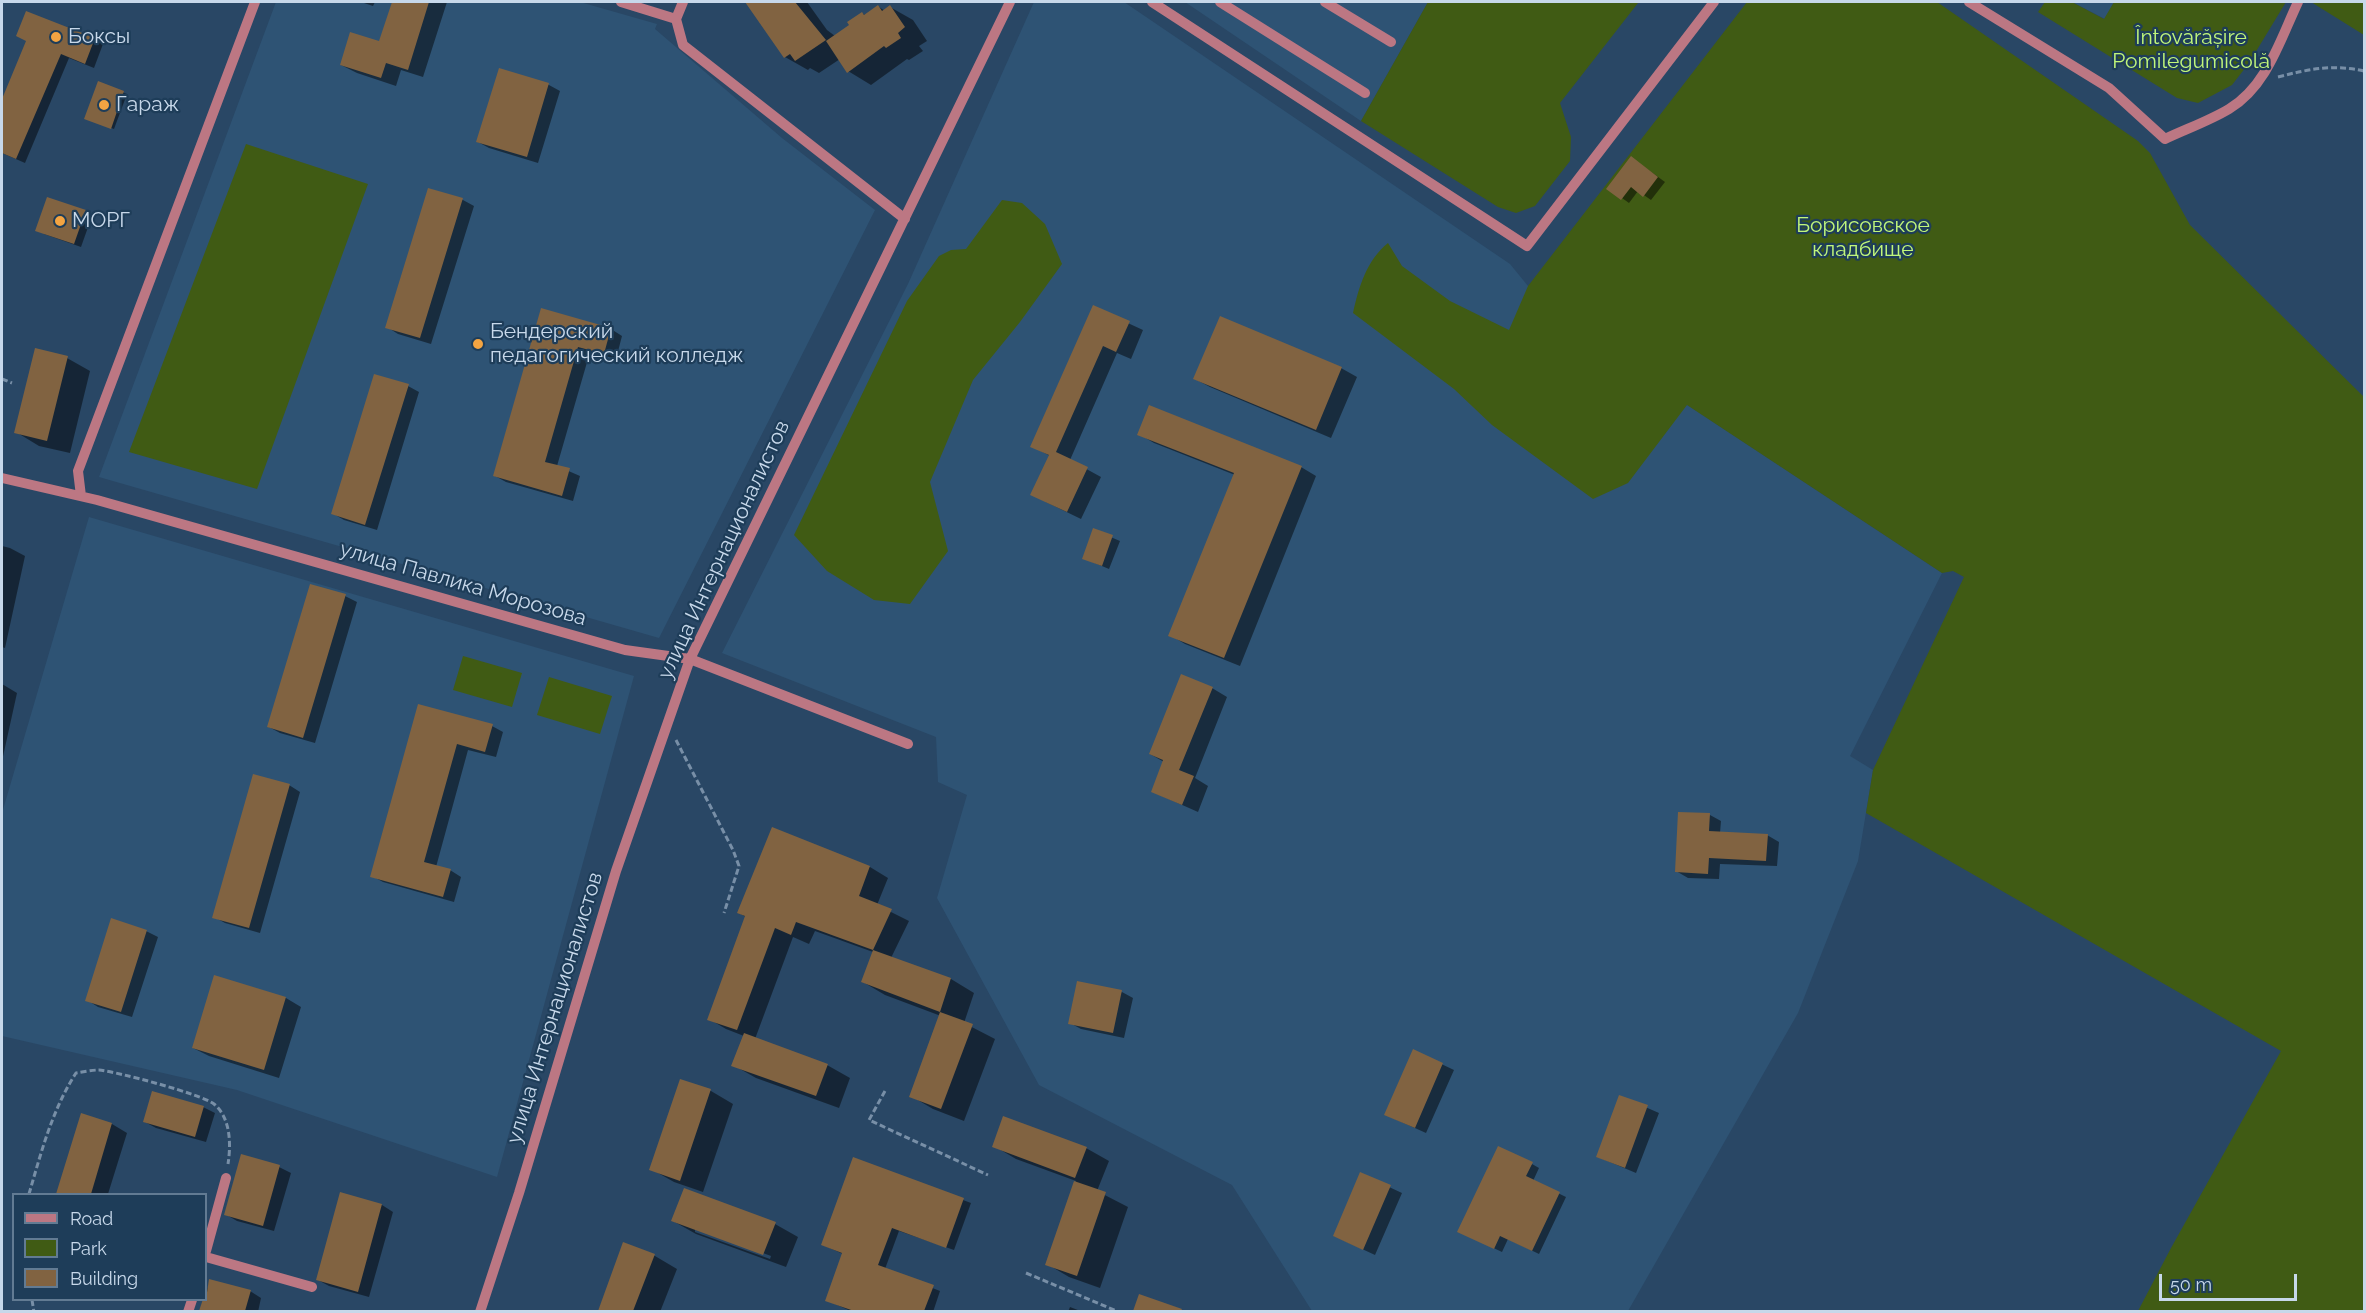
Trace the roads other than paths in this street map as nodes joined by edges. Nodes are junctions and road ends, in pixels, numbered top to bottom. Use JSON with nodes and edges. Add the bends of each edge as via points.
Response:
{"nodes":[{"id":1,"x":255,"y":2,"type":"edge"},
{"id":2,"x":621,"y":2,"type":"edge"},
{"id":3,"x":683,"y":2,"type":"edge"},
{"id":4,"x":1010,"y":2,"type":"edge"},
{"id":5,"x":1152,"y":2,"type":"edge"},
{"id":6,"x":1220,"y":2,"type":"edge"},
{"id":7,"x":1325,"y":2,"type":"edge"},
{"id":8,"x":1714,"y":2,"type":"edge"},
{"id":9,"x":1970,"y":2,"type":"edge"},
{"id":10,"x":2298,"y":2,"type":"edge"},
{"id":11,"x":676,"y":19,"type":"junction"},
{"id":12,"x":1391,"y":42,"type":"dead end"},
{"id":13,"x":1365,"y":93,"type":"dead end"},
{"id":14,"x":905,"y":219,"type":"junction"},
{"id":15,"x":2,"y":478,"type":"edge"},
{"id":16,"x":81,"y":496,"type":"junction"},
{"id":17,"x":690,"y":659,"type":"junction"},
{"id":18,"x":908,"y":744,"type":"dead end"},
{"id":19,"x":226,"y":1178,"type":"road end"},
{"id":20,"x":207,"y":1247,"type":"edge"},
{"id":21,"x":207,"y":1257,"type":"edge"},
{"id":22,"x":312,"y":1287,"type":"dead end"},
{"id":23,"x":480,"y":1311,"type":"edge"}],
"edges":[{"from":1,"to":16,"type":"street","via":[[78,471]]},
{"from":2,"to":11,"type":"street"},
{"from":3,"to":11,"type":"street"},
{"from":4,"to":14,"type":"street","name":"улица Интернационалистов"},
{"from":5,"to":8,"type":"street","via":[[1527,246]]},
{"from":6,"to":13,"type":"street"},
{"from":7,"to":12,"type":"street"},
{"from":9,"to":10,"type":"street","via":[[2109,88],[2165,139],[2229,110],[2247,96],[2280,45]]},
{"from":11,"to":14,"type":"street","via":[[683,45]]},
{"from":14,"to":17,"type":"street","name":"улица Интернационалистов"},
{"from":15,"to":16,"type":"street","name":"улица Павлика Морозова"},
{"from":16,"to":17,"type":"street","name":"улица Павлика Морозова","via":[[625,650]]},
{"from":17,"to":18,"type":"street","name":"улица Павлика Морозова"},
{"from":17,"to":23,"type":"street","name":"улица Интернационалистов","via":[[616,871]]},
{"from":19,"to":20,"type":"street"},
{"from":21,"to":22,"type":"street"}]}
